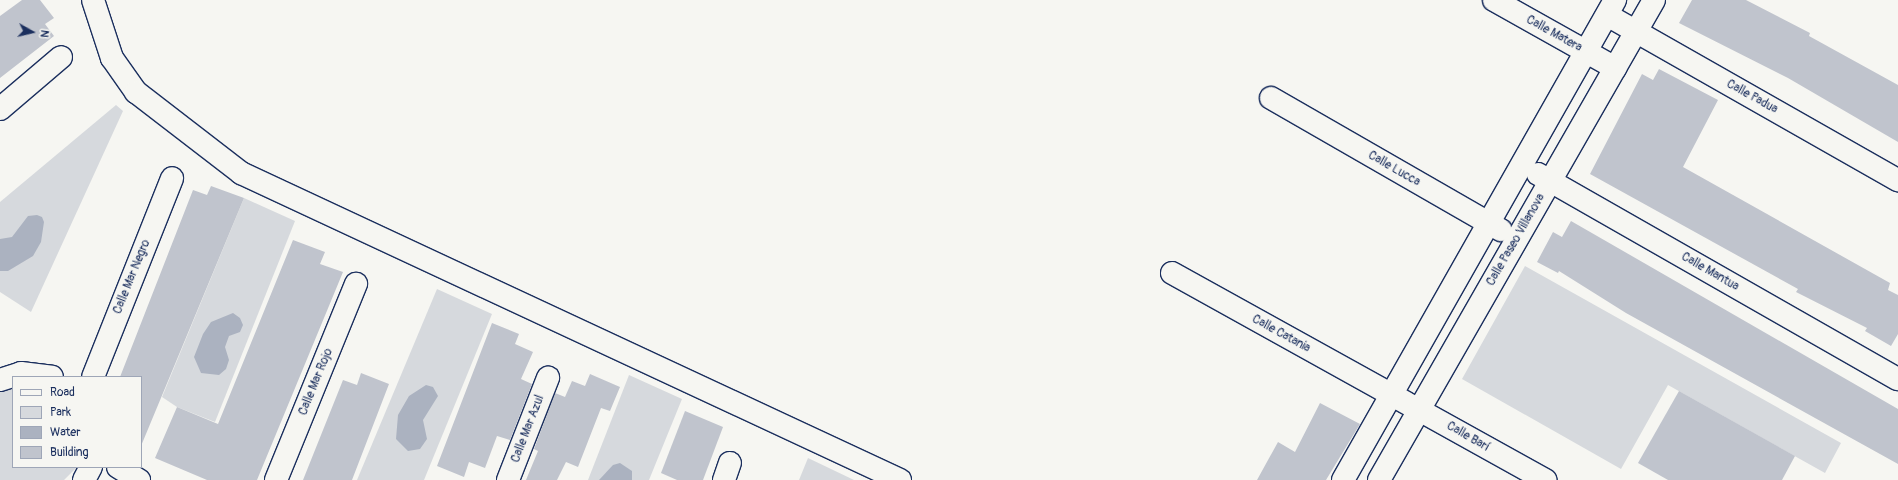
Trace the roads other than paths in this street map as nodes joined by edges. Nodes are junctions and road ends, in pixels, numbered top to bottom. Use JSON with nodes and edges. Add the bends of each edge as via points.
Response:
{"nodes":[{"id":1,"x":93,"y":0,"type":"edge"},
{"id":2,"x":1494,"y":0,"type":"edge"},
{"id":3,"x":1654,"y":0,"type":"edge"},
{"id":4,"x":1611,"y":7,"type":"edge"},
{"id":5,"x":1636,"y":32,"type":"junction"},
{"id":6,"x":1586,"y":51,"type":"junction"},
{"id":7,"x":61,"y":57,"type":"dead end"},
{"id":8,"x":1614,"y":68,"type":"junction"},
{"id":9,"x":1271,"y":98,"type":"dead end"},
{"id":10,"x":0,"y":109,"type":"edge"},
{"id":11,"x":1523,"y":165,"type":"junction"},
{"id":12,"x":172,"y":178,"type":"dead end"},
{"id":13,"x":1898,"y":180,"type":"edge"},
{"id":14,"x":1550,"y":181,"type":"junction"},
{"id":15,"x":1489,"y":223,"type":"junction"},
{"id":16,"x":1517,"y":239,"type":"junction"},
{"id":17,"x":1172,"y":273,"type":"dead end"},
{"id":18,"x":356,"y":284,"type":"dead end"},
{"id":19,"x":12,"y":376,"type":"edge"},
{"id":20,"x":12,"y":376,"type":"edge"},
{"id":21,"x":44,"y":376,"type":"edge"},
{"id":22,"x":93,"y":376,"type":"edge"},
{"id":23,"x":548,"y":378,"type":"dead end"},
{"id":24,"x":1898,"y":379,"type":"edge"},
{"id":25,"x":0,"y":380,"type":"edge"},
{"id":26,"x":1391,"y":394,"type":"junction"},
{"id":27,"x":1420,"y":409,"type":"junction"},
{"id":28,"x":90,"y":468,"type":"edge"},
{"id":29,"x":120,"y":468,"type":"edge"},
{"id":30,"x":84,"y":480,"type":"edge"},
{"id":31,"x":139,"y":480,"type":"edge"},
{"id":32,"x":276,"y":480,"type":"edge"},
{"id":33,"x":508,"y":480,"type":"edge"},
{"id":34,"x":900,"y":480,"type":"edge"},
{"id":35,"x":1343,"y":480,"type":"edge"},
{"id":36,"x":1379,"y":480,"type":"edge"},
{"id":37,"x":1545,"y":480,"type":"edge"}],
"edges":[{"from":1,"to":34,"type":"street","via":[[112,58],[136,92],[241,173]]},
{"from":2,"to":6,"type":"street","name":"Calle Matera"},
{"from":3,"to":5,"type":"street","name":"Calle Paseo Villanova"},
{"from":4,"to":5,"type":"street","name":"Calle Padua"},
{"from":4,"to":6,"type":"street"},
{"from":5,"to":8,"type":"street","name":"Calle Paseo Villanova"},
{"from":5,"to":13,"type":"street","name":"Calle Padua"},
{"from":6,"to":8,"type":"street","name":"Calle Matera"},
{"from":6,"to":11,"type":"street"},
{"from":7,"to":10,"type":"street"},
{"from":8,"to":14,"type":"street","name":"Calle Paseo Villanova"},
{"from":9,"to":15,"type":"street","name":"Calle Lucca"},
{"from":11,"to":14,"type":"street","name":"Calle Mantua"},
{"from":11,"to":15,"type":"street"},
{"from":12,"to":22,"type":"street","name":"Calle Mar Negro"},
{"from":14,"to":16,"type":"street","name":"Calle Paseo Villanova"},
{"from":14,"to":24,"type":"street","name":"Calle Mantua"},
{"from":15,"to":16,"type":"street","name":"Calle Lucca"},
{"from":15,"to":26,"type":"street"},
{"from":16,"to":27,"type":"street","name":"Calle Paseo Villanova"},
{"from":17,"to":26,"type":"street","name":"Calle Catania"},
{"from":18,"to":32,"type":"street","name":"Calle Mar Rojo"},
{"from":19,"to":21,"type":"street","via":[[21,373]]},
{"from":20,"to":25,"type":"street"},
{"from":23,"to":33,"type":"street","name":"Calle Mar Azul"},
{"from":26,"to":27,"type":"street","name":"Calle Barí"},
{"from":26,"to":35,"type":"street"},
{"from":27,"to":36,"type":"street","name":"Calle Paseo Villanova"},
{"from":27,"to":37,"type":"street","name":"Calle Barí"},
{"from":28,"to":30,"type":"street"},
{"from":29,"to":31,"type":"street"}]}
